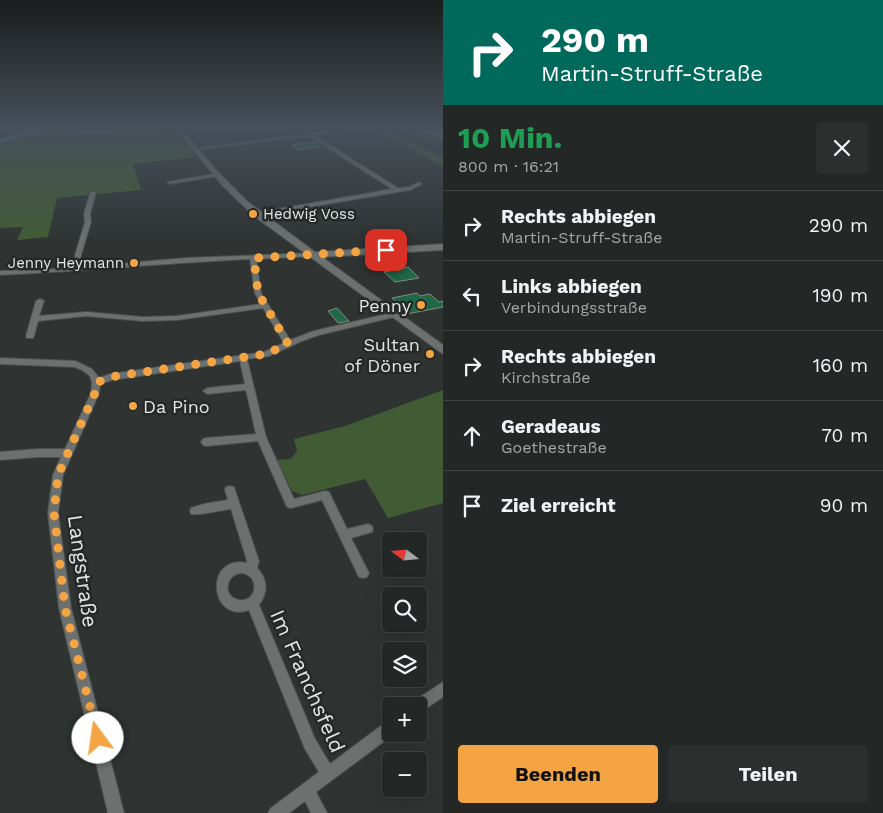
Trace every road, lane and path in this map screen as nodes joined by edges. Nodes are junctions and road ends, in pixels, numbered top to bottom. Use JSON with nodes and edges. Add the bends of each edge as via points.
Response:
{"nodes":[{"id":1,"x":208,"y":165,"type":"edge"},
{"id":2,"x":357,"y":165,"type":"edge"},
{"id":3,"x":216,"y":175,"type":"junction"},
{"id":4,"x":170,"y":182,"type":"dead end"},
{"id":5,"x":419,"y":184,"type":"dead end"},
{"id":6,"x":397,"y":190,"type":"junction"},
{"id":7,"x":93,"y":193,"type":"dead end"},
{"id":8,"x":257,"y":214,"type":"junction"},
{"id":9,"x":443,"y":247,"type":"edge"},
{"id":10,"x":314,"y":255,"type":"junction"},
{"id":11,"x":254,"y":258,"type":"junction"},
{"id":12,"x":78,"y":270,"type":"junction"},
{"id":13,"x":1,"y":273,"type":"edge"},
{"id":14,"x":0,"y":281,"type":"edge"},
{"id":15,"x":40,"y":301,"type":"dead end"},
{"id":16,"x":265,"y":306,"type":"junction"},
{"id":17,"x":395,"y":314,"type":"junction"},
{"id":18,"x":35,"y":319,"type":"junction"},
{"id":19,"x":30,"y":336,"type":"dead end"},
{"id":20,"x":288,"y":344,"type":"junction"},
{"id":21,"x":443,"y":350,"type":"edge"},
{"id":22,"x":243,"y":358,"type":"junction"},
{"id":23,"x":0,"y":361,"type":"edge"},
{"id":24,"x":96,"y":383,"type":"junction"},
{"id":25,"x":249,"y":388,"type":"junction"},
{"id":26,"x":207,"y":391,"type":"dead end"},
{"id":27,"x":261,"y":437,"type":"junction"},
{"id":28,"x":206,"y":442,"type":"dead end"},
{"id":29,"x":68,"y":454,"type":"junction"},
{"id":30,"x":0,"y":456,"type":"edge"},
{"id":31,"x":230,"y":490,"type":"dead end"},
{"id":32,"x":235,"y":504,"type":"junction"},
{"id":33,"x":195,"y":511,"type":"dead end"},
{"id":34,"x":368,"y":529,"type":"dead end"},
{"id":35,"x":344,"y":535,"type":"junction"},
{"id":36,"x":251,"y":570,"type":"junction"},
{"id":37,"x":363,"y":573,"type":"dead end"},
{"id":38,"x":252,"y":603,"type":"junction"},
{"id":39,"x":443,"y":689,"type":"edge"},
{"id":40,"x":427,"y":700,"type":"edge"},
{"id":41,"x":382,"y":734,"type":"edge"},
{"id":42,"x":328,"y":774,"type":"junction"},
{"id":43,"x":307,"y":790,"type":"junction"},
{"id":44,"x":116,"y":813,"type":"edge"},
{"id":45,"x":276,"y":813,"type":"edge"},
{"id":46,"x":319,"y":813,"type":"edge"}],
"edges":[{"from":1,"to":3,"type":"main road"},
{"from":2,"to":6,"type":"street"},
{"from":3,"to":4,"type":"street"},
{"from":3,"to":8,"type":"main road"},
{"from":5,"to":6,"type":"street"},
{"from":6,"to":8,"type":"street"},
{"from":7,"to":12,"type":"street","via":[[78,255]]},
{"from":8,"to":10,"type":"main road"},
{"from":9,"to":10,"type":"main road"},
{"from":10,"to":11,"type":"street"},
{"from":10,"to":17,"type":"main road"},
{"from":11,"to":12,"type":"street","via":[[186,260]]},
{"from":11,"to":16,"type":"street","via":[[258,293]]},
{"from":12,"to":13,"type":"street"},
{"from":13,"to":14,"type":"street"},
{"from":15,"to":18,"type":"street"},
{"from":16,"to":18,"type":"street","via":[[177,318],[86,314]]},
{"from":16,"to":20,"type":"street"},
{"from":17,"to":20,"type":"street","via":[[317,333]]},
{"from":17,"to":21,"type":"main road"},
{"from":18,"to":19,"type":"street"},
{"from":20,"to":22,"type":"street","via":[[266,354]]},
{"from":22,"to":24,"type":"street","via":[[110,377]]},
{"from":22,"to":25,"type":"street"},
{"from":23,"to":24,"type":"street","via":[[75,364],[90,371]]},
{"from":24,"to":29,"type":"street","name":"Langstraße","via":[[95,393]]},
{"from":25,"to":26,"type":"street"},
{"from":25,"to":27,"type":"street"},
{"from":27,"to":28,"type":"street"},
{"from":27,"to":35,"type":"street","via":[[291,504],[325,495]]},
{"from":29,"to":30,"type":"street"},
{"from":29,"to":44,"type":"street","name":"Langstraße","via":[[58,475],[54,513],[65,608]]},
{"from":31,"to":32,"type":"street","name":"Im Franchsfeld"},
{"from":32,"to":33,"type":"street"},
{"from":32,"to":36,"type":"street","name":"Im Franchsfeld","via":[[253,561]]},
{"from":34,"to":35,"type":"street"},
{"from":35,"to":37,"type":"street"},
{"from":36,"to":38,"type":"street","name":"Im Franchsfeld","via":[[260,582],[261,590]]},
{"from":36,"to":38,"type":"street","name":"Im Franchsfeld","via":[[233,569],[226,574],[222,591],[234,605]]},
{"from":38,"to":42,"type":"street","name":"Im Franchsfeld","via":[[310,744]]},
{"from":39,"to":40,"type":"street"},
{"from":41,"to":42,"type":"street"},
{"from":42,"to":43,"type":"street"},
{"from":43,"to":45,"type":"street"},
{"from":43,"to":46,"type":"street"}]}
